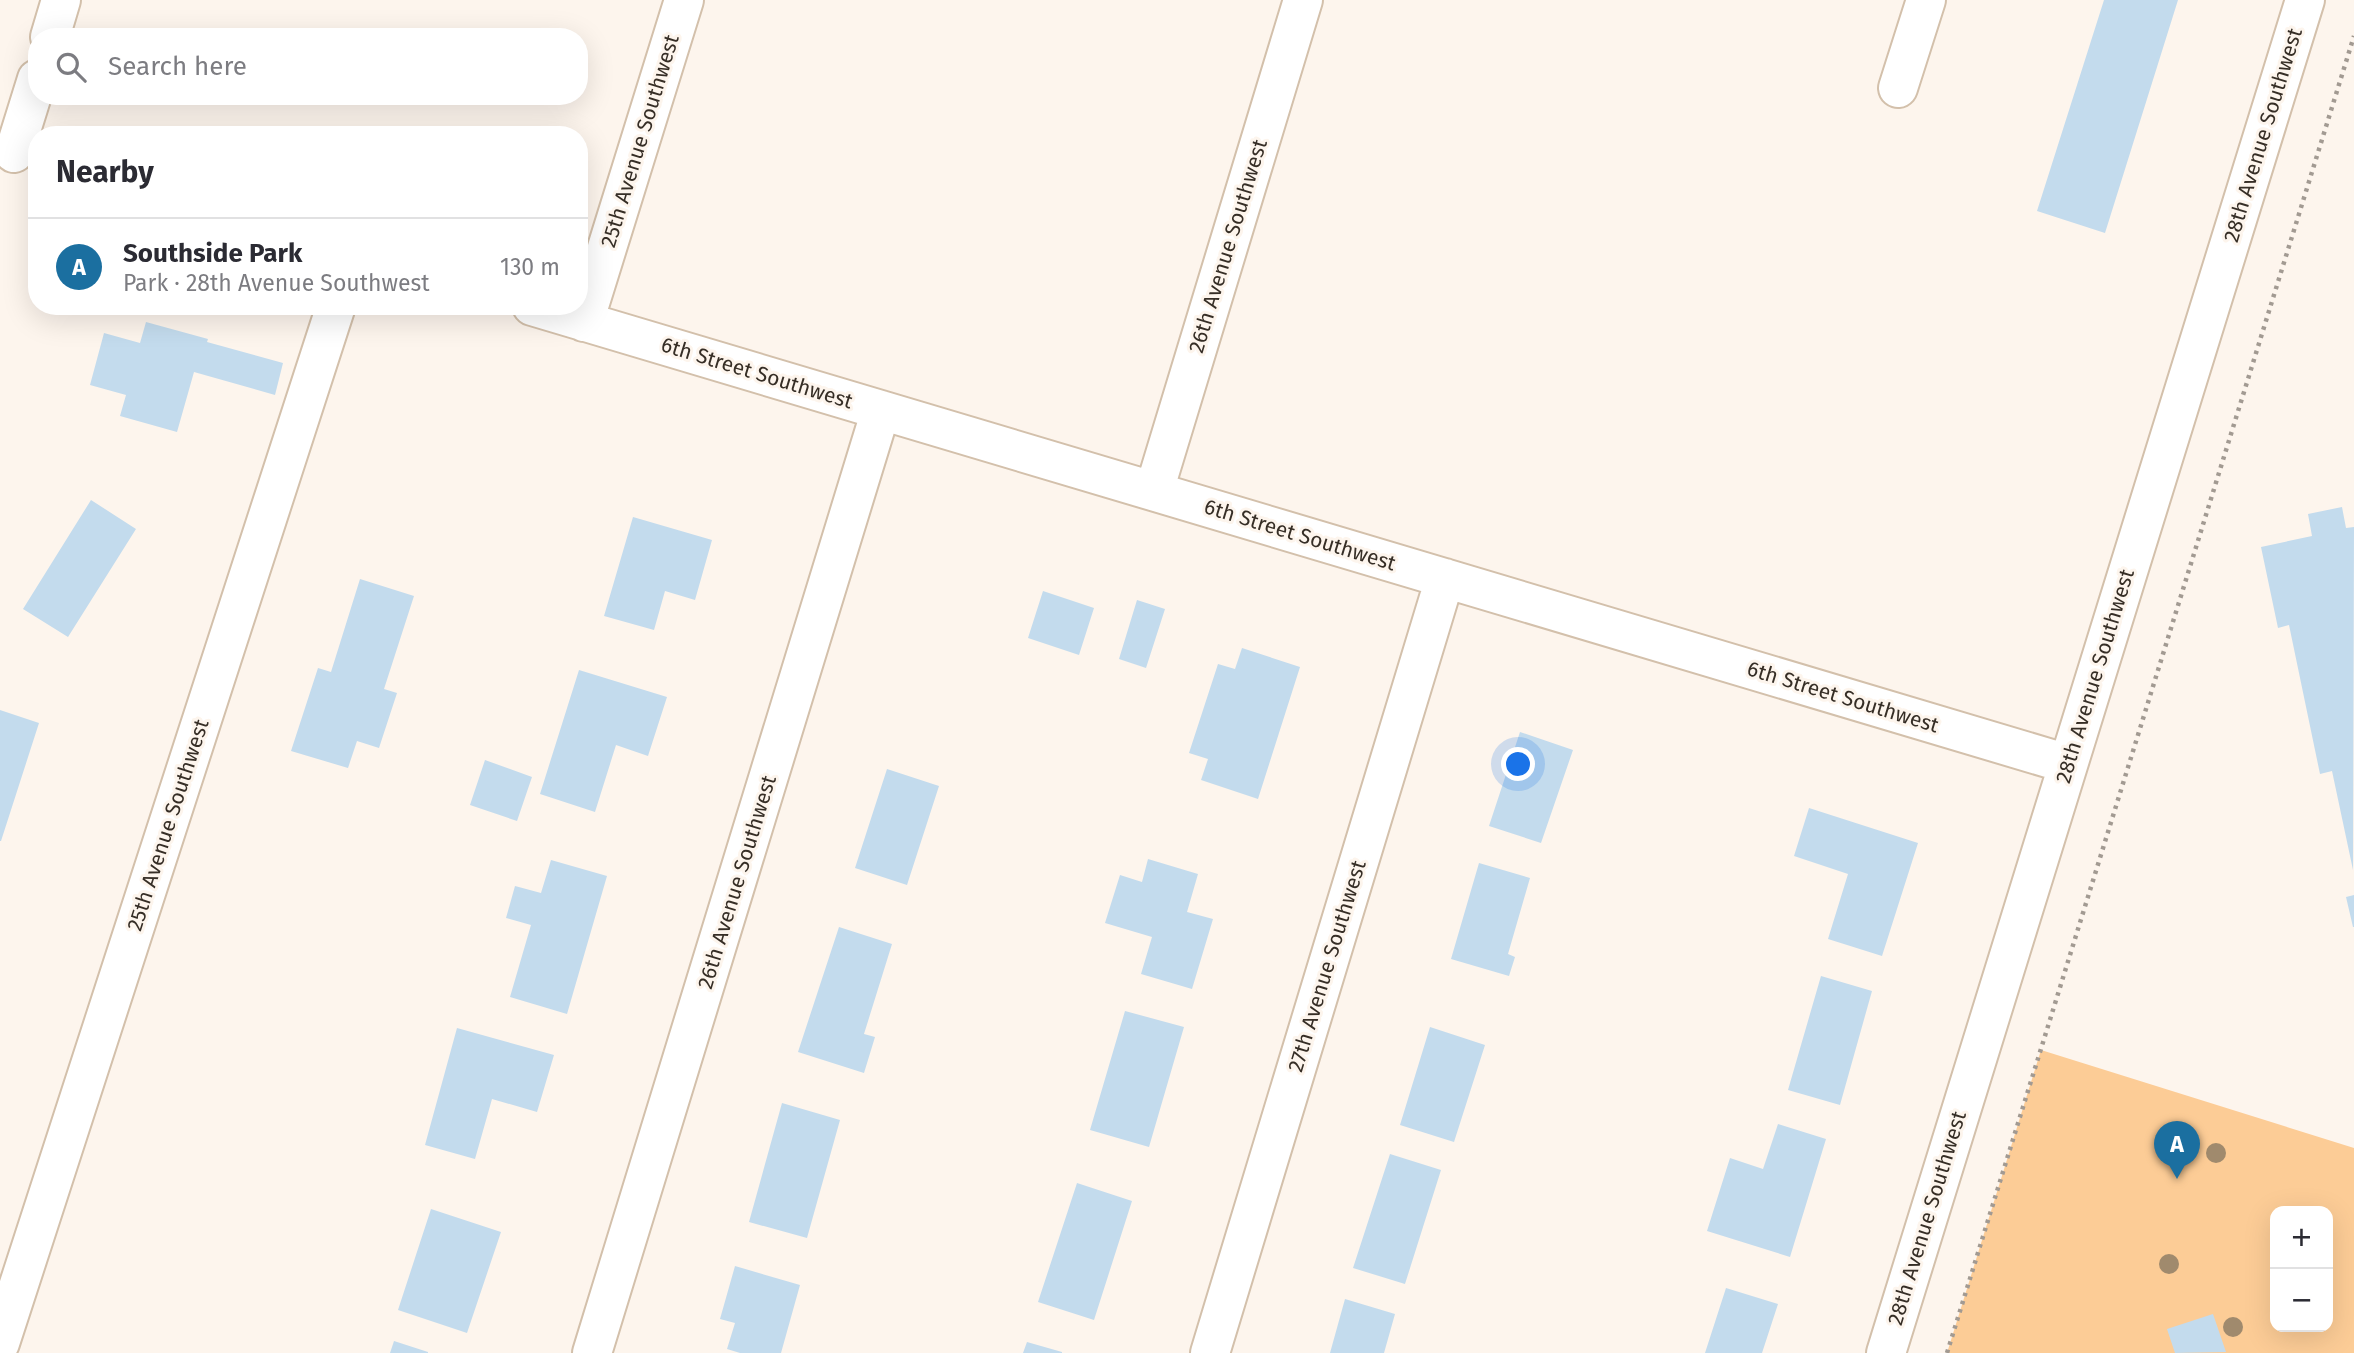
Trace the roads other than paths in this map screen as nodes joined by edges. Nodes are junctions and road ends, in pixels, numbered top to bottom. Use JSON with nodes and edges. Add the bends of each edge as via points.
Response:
{"nodes":[{"id":1,"x":61,"y":0,"type":"edge"},
{"id":2,"x":684,"y":0,"type":"edge"},
{"id":3,"x":1303,"y":0,"type":"edge"},
{"id":4,"x":1926,"y":0,"type":"edge"},
{"id":5,"x":2305,"y":0,"type":"edge"},
{"id":6,"x":53,"y":28,"type":"edge"},
{"id":7,"x":1898,"y":88,"type":"dead end"},
{"id":8,"x":30,"y":105,"type":"edge"},
{"id":9,"x":17,"y":154,"type":"edge"},
{"id":10,"x":588,"y":309,"type":"edge"},
{"id":11,"x":333,"y":315,"type":"edge"},
{"id":12,"x":561,"y":315,"type":"edge"},
{"id":13,"x":586,"y":315,"type":"edge"},
{"id":14,"x":584,"y":322,"type":"junction"},
{"id":15,"x":881,"y":411,"type":"junction"},
{"id":16,"x":1154,"y":491,"type":"junction"},
{"id":17,"x":1445,"y":578,"type":"junction"},
{"id":18,"x":2068,"y":764,"type":"junction"},
{"id":19,"x":0,"y":1343,"type":"edge"},
{"id":20,"x":592,"y":1353,"type":"edge"},
{"id":21,"x":1210,"y":1353,"type":"edge"},
{"id":22,"x":1886,"y":1353,"type":"edge"}],
"edges":[{"from":1,"to":6,"type":"street"},
{"from":2,"to":10,"type":"street","name":"25th Avenue Southwest"},
{"from":3,"to":16,"type":"street","name":"26th Avenue Southwest"},
{"from":4,"to":7,"type":"street"},
{"from":5,"to":18,"type":"street","name":"28th Avenue Southwest"},
{"from":8,"to":9,"type":"street"},
{"from":11,"to":19,"type":"street","name":"25th Avenue Southwest"},
{"from":12,"to":14,"type":"street","name":"6th Street Southwest"},
{"from":13,"to":14,"type":"street","name":"25th Avenue Southwest"},
{"from":14,"to":15,"type":"street","name":"6th Street Southwest"},
{"from":15,"to":16,"type":"street","name":"6th Street Southwest"},
{"from":15,"to":20,"type":"street","name":"26th Avenue Southwest"},
{"from":16,"to":17,"type":"street","name":"6th Street Southwest"},
{"from":17,"to":18,"type":"street","name":"6th Street Southwest"},
{"from":17,"to":21,"type":"street","name":"27th Avenue Southwest"},
{"from":18,"to":22,"type":"street","name":"28th Avenue Southwest"}]}
